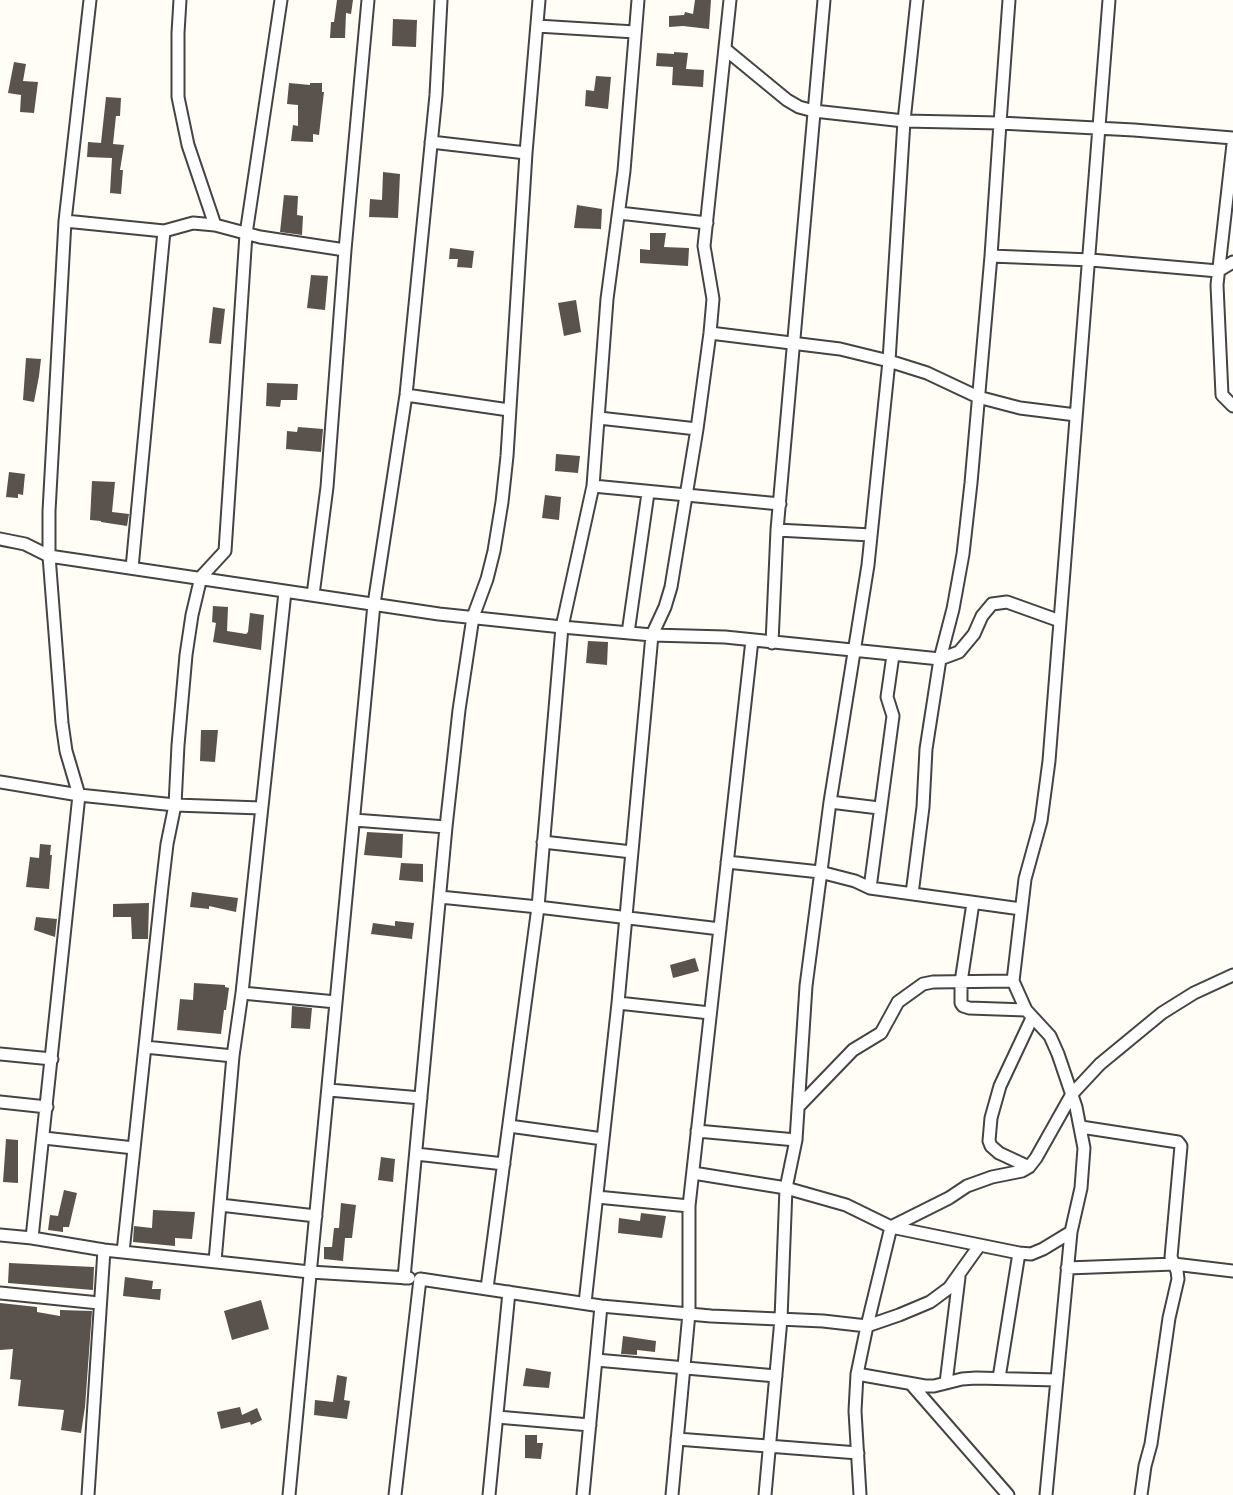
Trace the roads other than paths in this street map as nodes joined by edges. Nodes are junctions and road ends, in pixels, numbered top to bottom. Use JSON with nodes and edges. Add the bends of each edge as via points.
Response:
{"nodes":[{"id":1,"x":90,"y":0,"type":"edge"},
{"id":2,"x":180,"y":0,"type":"edge"},
{"id":3,"x":281,"y":0,"type":"edge"},
{"id":4,"x":368,"y":0,"type":"edge"},
{"id":5,"x":441,"y":0,"type":"edge"},
{"id":6,"x":539,"y":0,"type":"edge"},
{"id":7,"x":638,"y":0,"type":"edge"},
{"id":8,"x":730,"y":0,"type":"edge"},
{"id":9,"x":824,"y":0,"type":"edge"},
{"id":10,"x":917,"y":0,"type":"edge"},
{"id":11,"x":1009,"y":0,"type":"edge"},
{"id":12,"x":1109,"y":0,"type":"edge"},
{"id":13,"x":537,"y":26,"type":"junction"},
{"id":14,"x":635,"y":32,"type":"junction"},
{"id":15,"x":725,"y":49,"type":"junction"},
{"id":16,"x":814,"y":111,"type":"junction"},
{"id":17,"x":904,"y":121,"type":"junction"},
{"id":18,"x":1000,"y":123,"type":"junction"},
{"id":19,"x":1099,"y":129,"type":"junction"},
{"id":20,"x":1233,"y":138,"type":"edge"},
{"id":21,"x":431,"y":142,"type":"junction"},
{"id":22,"x":1233,"y":144,"type":"edge"},
{"id":23,"x":526,"y":153,"type":"junction"},
{"id":24,"x":619,"y":213,"type":"junction"},
{"id":25,"x":65,"y":221,"type":"junction"},
{"id":26,"x":707,"y":223,"type":"junction"},
{"id":27,"x":215,"y":225,"type":"junction"},
{"id":28,"x":164,"y":231,"type":"junction"},
{"id":29,"x":246,"y":234,"type":"junction"},
{"id":30,"x":345,"y":250,"type":"junction"},
{"id":31,"x":991,"y":256,"type":"junction"},
{"id":32,"x":1088,"y":260,"type":"junction"},
{"id":33,"x":1233,"y":262,"type":"edge"},
{"id":34,"x":1218,"y":271,"type":"junction"},
{"id":35,"x":710,"y":333,"type":"junction"},
{"id":36,"x":794,"y":344,"type":"junction"},
{"id":37,"x":889,"y":361,"type":"junction"},
{"id":38,"x":406,"y":395,"type":"junction"},
{"id":39,"x":978,"y":397,"type":"junction"},
{"id":40,"x":1233,"y":406,"type":"edge"},
{"id":41,"x":509,"y":410,"type":"junction"},
{"id":42,"x":1076,"y":415,"type":"junction"},
{"id":43,"x":599,"y":418,"type":"junction"},
{"id":44,"x":697,"y":429,"type":"junction"},
{"id":45,"x":593,"y":486,"type":"junction"},
{"id":46,"x":648,"y":493,"type":"junction"},
{"id":47,"x":685,"y":495,"type":"junction"},
{"id":48,"x":780,"y":504,"type":"junction"},
{"id":49,"x":777,"y":530,"type":"junction"},
{"id":50,"x":871,"y":535,"type":"junction"},
{"id":51,"x":0,"y":539,"type":"edge"},
{"id":52,"x":49,"y":556,"type":"junction"},
{"id":53,"x":132,"y":568,"type":"junction"},
{"id":54,"x":201,"y":577,"type":"junction"},
{"id":55,"x":285,"y":592,"type":"junction"},
{"id":56,"x":313,"y":595,"type":"junction"},
{"id":57,"x":374,"y":604,"type":"junction"},
{"id":58,"x":473,"y":617,"type":"junction"},
{"id":59,"x":1060,"y":621,"type":"junction"},
{"id":60,"x":562,"y":627,"type":"junction"},
{"id":61,"x":628,"y":633,"type":"junction"},
{"id":62,"x":652,"y":635,"type":"junction"},
{"id":63,"x":752,"y":640,"type":"junction"},
{"id":64,"x":772,"y":643,"type":"junction"},
{"id":65,"x":854,"y":651,"type":"junction"},
{"id":66,"x":893,"y":655,"type":"junction"},
{"id":67,"x":940,"y":659,"type":"junction"},
{"id":68,"x":0,"y":782,"type":"edge"},
{"id":69,"x":79,"y":795,"type":"junction"},
{"id":70,"x":830,"y":802,"type":"junction"},
{"id":71,"x":175,"y":805,"type":"junction"},
{"id":72,"x":261,"y":808,"type":"junction"},
{"id":73,"x":879,"y":808,"type":"junction"},
{"id":74,"x":354,"y":820,"type":"junction"},
{"id":75,"x":446,"y":827,"type":"junction"},
{"id":76,"x":543,"y":842,"type":"junction"},
{"id":77,"x":632,"y":852,"type":"junction"},
{"id":78,"x":727,"y":862,"type":"junction"},
{"id":79,"x":820,"y":872,"type":"junction"},
{"id":80,"x":870,"y":888,"type":"junction"},
{"id":81,"x":912,"y":894,"type":"junction"},
{"id":82,"x":440,"y":897,"type":"junction"},
{"id":83,"x":973,"y":903,"type":"junction"},
{"id":84,"x":538,"y":907,"type":"junction"},
{"id":85,"x":1021,"y":909,"type":"junction"},
{"id":86,"x":626,"y":918,"type":"junction"},
{"id":87,"x":720,"y":929,"type":"junction"},
{"id":88,"x":1233,"y":975,"type":"edge"},
{"id":89,"x":1013,"y":981,"type":"junction"},
{"id":90,"x":961,"y":982,"type":"junction"},
{"id":91,"x":242,"y":993,"type":"junction"},
{"id":92,"x":336,"y":1002,"type":"junction"},
{"id":93,"x":618,"y":1003,"type":"junction"},
{"id":94,"x":710,"y":1013,"type":"junction"},
{"id":95,"x":1029,"y":1014,"type":"junction"},
{"id":96,"x":145,"y":1047,"type":"junction"},
{"id":97,"x":0,"y":1054,"type":"edge"},
{"id":98,"x":233,"y":1056,"type":"junction"},
{"id":99,"x":52,"y":1059,"type":"junction"},
{"id":100,"x":329,"y":1090,"type":"junction"},
{"id":101,"x":1072,"y":1094,"type":"junction"},
{"id":102,"x":421,"y":1098,"type":"junction"},
{"id":103,"x":0,"y":1102,"type":"edge"},
{"id":104,"x":47,"y":1107,"type":"junction"},
{"id":105,"x":798,"y":1107,"type":"junction"},
{"id":106,"x":509,"y":1126,"type":"junction"},
{"id":107,"x":1081,"y":1127,"type":"junction"},
{"id":108,"x":697,"y":1131,"type":"junction"},
{"id":109,"x":44,"y":1138,"type":"junction"},
{"id":110,"x":603,"y":1139,"type":"junction"},
{"id":111,"x":796,"y":1140,"type":"junction"},
{"id":112,"x":134,"y":1148,"type":"junction"},
{"id":113,"x":416,"y":1154,"type":"junction"},
{"id":114,"x":504,"y":1164,"type":"junction"},
{"id":115,"x":1029,"y":1167,"type":"junction"},
{"id":116,"x":693,"y":1173,"type":"junction"},
{"id":117,"x":786,"y":1188,"type":"junction"},
{"id":118,"x":597,"y":1197,"type":"junction"},
{"id":119,"x":220,"y":1205,"type":"junction"},
{"id":120,"x":689,"y":1206,"type":"junction"},
{"id":121,"x":316,"y":1216,"type":"junction"},
{"id":122,"x":891,"y":1227,"type":"junction"},
{"id":123,"x":1071,"y":1232,"type":"junction"},
{"id":124,"x":0,"y":1235,"type":"edge"},
{"id":125,"x":32,"y":1238,"type":"junction"},
{"id":126,"x":979,"y":1246,"type":"junction"},
{"id":127,"x":104,"y":1250,"type":"junction"},
{"id":128,"x":123,"y":1252,"type":"junction"},
{"id":129,"x":1019,"y":1253,"type":"junction"},
{"id":130,"x":1233,"y":1260,"type":"edge"},
{"id":131,"x":215,"y":1261,"type":"junction"},
{"id":132,"x":1174,"y":1264,"type":"junction"},
{"id":133,"x":1067,"y":1268,"type":"junction"},
{"id":134,"x":1211,"y":1268,"type":"junction"},
{"id":135,"x":1233,"y":1271,"type":"edge"},
{"id":136,"x":310,"y":1272,"type":"junction"},
{"id":137,"x":959,"y":1274,"type":"junction"},
{"id":138,"x":404,"y":1278,"type":"junction"},
{"id":139,"x":420,"y":1279,"type":"junction"},
{"id":140,"x":487,"y":1288,"type":"junction"},
{"id":141,"x":509,"y":1292,"type":"junction"},
{"id":142,"x":0,"y":1293,"type":"edge"},
{"id":143,"x":99,"y":1303,"type":"junction"},
{"id":144,"x":585,"y":1303,"type":"junction"},
{"id":145,"x":601,"y":1306,"type":"junction"},
{"id":146,"x":689,"y":1313,"type":"junction"},
{"id":147,"x":781,"y":1319,"type":"junction"},
{"id":148,"x":867,"y":1326,"type":"junction"},
{"id":149,"x":596,"y":1360,"type":"junction"},
{"id":150,"x":684,"y":1369,"type":"junction"},
{"id":151,"x":857,"y":1374,"type":"junction"},
{"id":152,"x":776,"y":1376,"type":"junction"},
{"id":153,"x":999,"y":1378,"type":"junction"},
{"id":154,"x":1057,"y":1380,"type":"junction"},
{"id":155,"x":946,"y":1383,"type":"junction"},
{"id":156,"x":911,"y":1384,"type":"junction"},
{"id":157,"x":497,"y":1417,"type":"junction"},
{"id":158,"x":590,"y":1425,"type":"junction"},
{"id":159,"x":677,"y":1439,"type":"junction"},
{"id":160,"x":769,"y":1445,"type":"junction"},
{"id":161,"x":858,"y":1453,"type":"junction"},
{"id":162,"x":88,"y":1495,"type":"edge"},
{"id":163,"x":289,"y":1495,"type":"edge"},
{"id":164,"x":395,"y":1495,"type":"edge"},
{"id":165,"x":489,"y":1495,"type":"edge"},
{"id":166,"x":583,"y":1495,"type":"edge"},
{"id":167,"x":672,"y":1495,"type":"edge"},
{"id":168,"x":765,"y":1495,"type":"edge"},
{"id":169,"x":860,"y":1495,"type":"edge"},
{"id":170,"x":1008,"y":1495,"type":"edge"},
{"id":171,"x":1046,"y":1495,"type":"edge"},
{"id":172,"x":1141,"y":1495,"type":"edge"}],
"edges":[{"from":1,"to":25,"type":"street"},
{"from":2,"to":27,"type":"street","via":[[178,97]]},
{"from":3,"to":29,"type":"street"},
{"from":4,"to":30,"type":"street"},
{"from":5,"to":21,"type":"street"},
{"from":6,"to":13,"type":"street"},
{"from":7,"to":14,"type":"street"},
{"from":8,"to":15,"type":"street"},
{"from":9,"to":16,"type":"street"},
{"from":10,"to":17,"type":"street"},
{"from":11,"to":18,"type":"street"},
{"from":12,"to":19,"type":"street"},
{"from":13,"to":14,"type":"street"},
{"from":13,"to":23,"type":"street"},
{"from":14,"to":24,"type":"street"},
{"from":15,"to":16,"type":"street","via":[[787,100]]},
{"from":15,"to":26,"type":"street"},
{"from":16,"to":17,"type":"street"},
{"from":16,"to":36,"type":"street"},
{"from":17,"to":18,"type":"street"},
{"from":17,"to":37,"type":"street"},
{"from":18,"to":19,"type":"street"},
{"from":18,"to":31,"type":"street"},
{"from":19,"to":20,"type":"street"},
{"from":19,"to":32,"type":"street"},
{"from":21,"to":23,"type":"street"},
{"from":21,"to":38,"type":"street"},
{"from":22,"to":34,"type":"street"},
{"from":23,"to":41,"type":"street"},
{"from":24,"to":26,"type":"street"},
{"from":24,"to":43,"type":"street"},
{"from":25,"to":28,"type":"street"},
{"from":25,"to":52,"type":"street"},
{"from":26,"to":35,"type":"street"},
{"from":27,"to":28,"type":"street","via":[[193,223]]},
{"from":27,"to":29,"type":"street"},
{"from":28,"to":53,"type":"street"},
{"from":29,"to":30,"type":"street"},
{"from":29,"to":54,"type":"street","via":[[225,551]]},
{"from":30,"to":56,"type":"street"},
{"from":31,"to":32,"type":"street"},
{"from":31,"to":39,"type":"street"},
{"from":32,"to":34,"type":"street"},
{"from":32,"to":42,"type":"street"},
{"from":33,"to":34,"type":"street"},
{"from":34,"to":40,"type":"street","via":[[1222,395]]},
{"from":35,"to":36,"type":"street"},
{"from":35,"to":44,"type":"street"},
{"from":36,"to":37,"type":"street"},
{"from":36,"to":48,"type":"street"},
{"from":37,"to":39,"type":"street"},
{"from":37,"to":50,"type":"street"},
{"from":38,"to":41,"type":"street"},
{"from":38,"to":57,"type":"street"},
{"from":39,"to":42,"type":"street"},
{"from":39,"to":67,"type":"street","via":[[963,554]]},
{"from":41,"to":58,"type":"street","via":[[494,551]]},
{"from":42,"to":59,"type":"street"},
{"from":43,"to":44,"type":"street"},
{"from":43,"to":45,"type":"street"},
{"from":44,"to":47,"type":"street"},
{"from":45,"to":46,"type":"street"},
{"from":45,"to":60,"type":"street"},
{"from":46,"to":47,"type":"street"},
{"from":46,"to":61,"type":"street"},
{"from":47,"to":48,"type":"street"},
{"from":47,"to":62,"type":"street","via":[[671,587]]},
{"from":48,"to":49,"type":"street"},
{"from":49,"to":50,"type":"street"},
{"from":49,"to":64,"type":"street"},
{"from":50,"to":65,"type":"street"},
{"from":51,"to":52,"type":"street"},
{"from":52,"to":53,"type":"street"},
{"from":52,"to":69,"type":"street","via":[[62,723]]},
{"from":53,"to":54,"type":"street"},
{"from":54,"to":55,"type":"street"},
{"from":54,"to":71,"type":"street","via":[[186,655]]},
{"from":55,"to":56,"type":"street"},
{"from":55,"to":72,"type":"street"},
{"from":56,"to":57,"type":"street"},
{"from":57,"to":58,"type":"street"},
{"from":57,"to":74,"type":"street"},
{"from":58,"to":60,"type":"street"},
{"from":58,"to":75,"type":"street"},
{"from":59,"to":67,"type":"street","via":[[1007,602],[992,604],[959,652]]},
{"from":59,"to":85,"type":"street","via":[[1041,821]]},
{"from":60,"to":61,"type":"street"},
{"from":60,"to":76,"type":"street"},
{"from":61,"to":62,"type":"street"},
{"from":62,"to":63,"type":"street"},
{"from":62,"to":77,"type":"street"},
{"from":63,"to":64,"type":"street"},
{"from":63,"to":78,"type":"street"},
{"from":64,"to":65,"type":"street"},
{"from":65,"to":66,"type":"street"},
{"from":65,"to":70,"type":"street"},
{"from":66,"to":67,"type":"street"},
{"from":66,"to":73,"type":"street","via":[[887,697],[893,716]]},
{"from":67,"to":81,"type":"street"},
{"from":68,"to":69,"type":"street"},
{"from":69,"to":71,"type":"street"},
{"from":69,"to":99,"type":"street"},
{"from":70,"to":73,"type":"street"},
{"from":70,"to":79,"type":"street"},
{"from":71,"to":72,"type":"street"},
{"from":71,"to":96,"type":"street"},
{"from":72,"to":91,"type":"street"},
{"from":73,"to":80,"type":"street"},
{"from":74,"to":75,"type":"street"},
{"from":74,"to":92,"type":"street"},
{"from":75,"to":82,"type":"street"},
{"from":76,"to":77,"type":"street"},
{"from":76,"to":84,"type":"street"},
{"from":77,"to":86,"type":"street"},
{"from":78,"to":79,"type":"street"},
{"from":78,"to":87,"type":"street"},
{"from":79,"to":80,"type":"street"},
{"from":79,"to":105,"type":"street"},
{"from":80,"to":81,"type":"street"},
{"from":81,"to":83,"type":"street"},
{"from":82,"to":84,"type":"street"},
{"from":82,"to":102,"type":"street"},
{"from":83,"to":85,"type":"street"},
{"from":83,"to":90,"type":"street"},
{"from":84,"to":86,"type":"street"},
{"from":84,"to":106,"type":"street"},
{"from":85,"to":89,"type":"street"},
{"from":86,"to":87,"type":"street"},
{"from":86,"to":93,"type":"street"},
{"from":87,"to":94,"type":"street"},
{"from":88,"to":101,"type":"street","via":[[1162,1013]]},
{"from":89,"to":90,"type":"street"},
{"from":89,"to":95,"type":"street"},
{"from":90,"to":95,"type":"street","via":[[963,1006]]},
{"from":90,"to":105,"type":"street","via":[[927,983],[903,996],[881,1033],[853,1050]]},
{"from":91,"to":92,"type":"street"},
{"from":91,"to":98,"type":"street"},
{"from":92,"to":100,"type":"street"},
{"from":93,"to":94,"type":"street"},
{"from":93,"to":110,"type":"street"},
{"from":94,"to":108,"type":"street"},
{"from":95,"to":101,"type":"street","via":[[1050,1036]]},
{"from":95,"to":115,"type":"street","via":[[1000,1086],[989,1141],[999,1153]]},
{"from":96,"to":98,"type":"street"},
{"from":96,"to":112,"type":"street"},
{"from":97,"to":99,"type":"street"},
{"from":98,"to":119,"type":"street"},
{"from":99,"to":104,"type":"street"},
{"from":100,"to":102,"type":"street"},
{"from":100,"to":121,"type":"street"},
{"from":101,"to":107,"type":"street"},
{"from":101,"to":115,"type":"street"},
{"from":102,"to":113,"type":"street"},
{"from":103,"to":104,"type":"street"},
{"from":104,"to":109,"type":"street"},
{"from":105,"to":111,"type":"street"},
{"from":106,"to":110,"type":"street"},
{"from":106,"to":114,"type":"street"},
{"from":107,"to":123,"type":"street","via":[[1083,1172]]},
{"from":107,"to":132,"type":"street","via":[[1181,1146]]},
{"from":108,"to":111,"type":"street"},
{"from":108,"to":116,"type":"street"},
{"from":109,"to":112,"type":"street"},
{"from":109,"to":125,"type":"street"},
{"from":110,"to":118,"type":"street"},
{"from":111,"to":117,"type":"street"},
{"from":112,"to":128,"type":"street"},
{"from":113,"to":114,"type":"street"},
{"from":113,"to":138,"type":"street"},
{"from":114,"to":140,"type":"street"},
{"from":115,"to":122,"type":"street","via":[[967,1186]]},
{"from":116,"to":117,"type":"street"},
{"from":116,"to":120,"type":"street"},
{"from":117,"to":122,"type":"street","via":[[846,1205]]},
{"from":117,"to":147,"type":"street"},
{"from":118,"to":120,"type":"street"},
{"from":118,"to":144,"type":"street"},
{"from":119,"to":121,"type":"street"},
{"from":119,"to":131,"type":"street"},
{"from":120,"to":146,"type":"street"},
{"from":121,"to":136,"type":"street"},
{"from":122,"to":126,"type":"street"},
{"from":122,"to":148,"type":"street"},
{"from":123,"to":129,"type":"street","via":[[1031,1254]]},
{"from":123,"to":133,"type":"street"},
{"from":124,"to":125,"type":"street"},
{"from":125,"to":127,"type":"street"},
{"from":126,"to":129,"type":"street"},
{"from":126,"to":137,"type":"street"},
{"from":127,"to":128,"type":"street"},
{"from":127,"to":143,"type":"street"},
{"from":128,"to":131,"type":"street"},
{"from":129,"to":153,"type":"street"},
{"from":130,"to":134,"type":"street"},
{"from":131,"to":136,"type":"street"},
{"from":132,"to":133,"type":"street"},
{"from":132,"to":134,"type":"street"},
{"from":132,"to":172,"type":"street","via":[[1178,1279]]},
{"from":133,"to":154,"type":"street"},
{"from":134,"to":135,"type":"street"},
{"from":136,"to":138,"type":"street"},
{"from":136,"to":163,"type":"street"},
{"from":137,"to":148,"type":"street","via":[[930,1302]]},
{"from":137,"to":155,"type":"street"},
{"from":138,"to":139,"type":"street"},
{"from":139,"to":140,"type":"street"},
{"from":139,"to":164,"type":"street"},
{"from":140,"to":141,"type":"street"},
{"from":141,"to":144,"type":"street"},
{"from":141,"to":157,"type":"street"},
{"from":142,"to":143,"type":"street"},
{"from":143,"to":162,"type":"street"},
{"from":144,"to":145,"type":"street"},
{"from":145,"to":146,"type":"street"},
{"from":145,"to":149,"type":"street"},
{"from":146,"to":147,"type":"street"},
{"from":146,"to":150,"type":"street"},
{"from":147,"to":148,"type":"street"},
{"from":147,"to":152,"type":"street"},
{"from":148,"to":151,"type":"street"},
{"from":149,"to":150,"type":"street"},
{"from":149,"to":158,"type":"street"},
{"from":150,"to":152,"type":"street"},
{"from":150,"to":159,"type":"street"},
{"from":151,"to":156,"type":"street"},
{"from":151,"to":161,"type":"street"},
{"from":152,"to":160,"type":"street"},
{"from":153,"to":154,"type":"street"},
{"from":153,"to":155,"type":"street"},
{"from":154,"to":171,"type":"street"},
{"from":155,"to":156,"type":"street"},
{"from":156,"to":170,"type":"street"},
{"from":157,"to":158,"type":"street"},
{"from":157,"to":165,"type":"street"},
{"from":158,"to":166,"type":"street"},
{"from":159,"to":160,"type":"street"},
{"from":159,"to":167,"type":"street"},
{"from":160,"to":161,"type":"street"},
{"from":160,"to":168,"type":"street"},
{"from":161,"to":169,"type":"street"}]}
